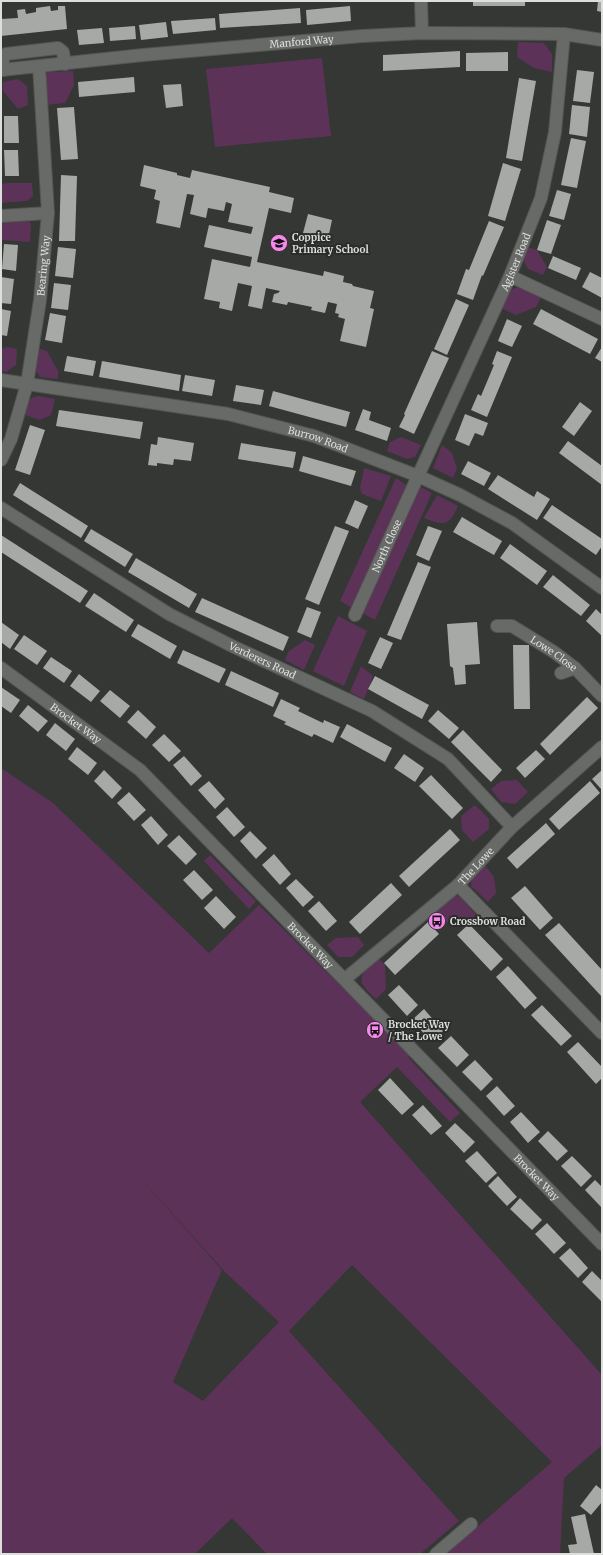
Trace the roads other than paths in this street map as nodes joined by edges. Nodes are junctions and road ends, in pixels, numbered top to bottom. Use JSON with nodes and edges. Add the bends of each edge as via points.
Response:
{"nodes":[{"id":1,"x":421,"y":1,"type":"edge"},
{"id":2,"x":422,"y":33,"type":"junction"},
{"id":3,"x":564,"y":34,"type":"junction"},
{"id":4,"x":602,"y":40,"type":"edge"},
{"id":5,"x":65,"y":64,"type":"junction"},
{"id":6,"x":39,"y":66,"type":"junction"},
{"id":7,"x":2,"y":70,"type":"edge"},
{"id":8,"x":48,"y":213,"type":"junction"},
{"id":9,"x":1,"y":216,"type":"edge"},
{"id":10,"x":510,"y":276,"type":"junction"},
{"id":11,"x":602,"y":319,"type":"edge"},
{"id":12,"x":1,"y":380,"type":"edge"},
{"id":13,"x":27,"y":384,"type":"junction"},
{"id":14,"x":1,"y":460,"type":"edge"},
{"id":15,"x":418,"y":476,"type":"junction"},
{"id":16,"x":1,"y":508,"type":"edge"},
{"id":17,"x":602,"y":588,"type":"edge"},
{"id":18,"x":355,"y":615,"type":"dead end"},
{"id":19,"x":497,"y":626,"type":"dead end"},
{"id":20,"x":1,"y":668,"type":"edge"},
{"id":21,"x":575,"y":668,"type":"junction"},
{"id":22,"x":561,"y":673,"type":"dead end"},
{"id":23,"x":602,"y":696,"type":"edge"},
{"id":24,"x":602,"y":747,"type":"edge"},
{"id":25,"x":512,"y":827,"type":"junction"},
{"id":26,"x":458,"y":885,"type":"junction"},
{"id":27,"x":345,"y":979,"type":"junction"},
{"id":28,"x":602,"y":1033,"type":"edge"},
{"id":29,"x":602,"y":1244,"type":"edge"},
{"id":30,"x":471,"y":1524,"type":"dead end"},
{"id":31,"x":436,"y":1554,"type":"edge"}],
"edges":[{"from":1,"to":2,"type":"street"},
{"from":2,"to":3,"type":"street","name":"Manford Way"},
{"from":2,"to":5,"type":"street","name":"Manford Way","via":[[346,37]]},
{"from":3,"to":4,"type":"street","name":"Manford Way"},
{"from":3,"to":10,"type":"street","name":"Agister Road","via":[[555,132],[541,198]]},
{"from":5,"to":6,"type":"street","name":"Manford Way"},
{"from":5,"to":7,"type":"street","via":[[63,52],[58,48],[6,54],[2,59]]},
{"from":6,"to":7,"type":"street","name":"Manford Way"},
{"from":6,"to":8,"type":"street","name":"Bearing Way"},
{"from":8,"to":9,"type":"street"},
{"from":8,"to":13,"type":"street","name":"Bearing Way","via":[[40,300]]},
{"from":10,"to":11,"type":"street"},
{"from":10,"to":15,"type":"street","name":"Agister Road"},
{"from":12,"to":13,"type":"street","name":"Burrow Road"},
{"from":13,"to":14,"type":"street","name":"Bearing Way","via":[[11,439]]},
{"from":13,"to":15,"type":"street","name":"Burrow Road","via":[[228,414],[314,436]]},
{"from":15,"to":17,"type":"street","name":"Burrow Road","via":[[512,523]]},
{"from":15,"to":18,"type":"street","name":"North Close"},
{"from":16,"to":25,"type":"street","name":"Verderers Road","via":[[169,614],[372,711],[448,759]]},
{"from":19,"to":21,"type":"street","name":"Lowe Close","via":[[512,626]]},
{"from":20,"to":27,"type":"street","name":"Brocket Way","via":[[140,770]]},
{"from":21,"to":22,"type":"street"},
{"from":21,"to":23,"type":"street","name":"Lowe Close"},
{"from":24,"to":25,"type":"street","name":"The Lowe"},
{"from":25,"to":26,"type":"street","name":"The Lowe"},
{"from":26,"to":27,"type":"street","name":"The Lowe"},
{"from":26,"to":28,"type":"street"},
{"from":27,"to":29,"type":"street","name":"Brocket Way"},
{"from":30,"to":31,"type":"street"}]}
